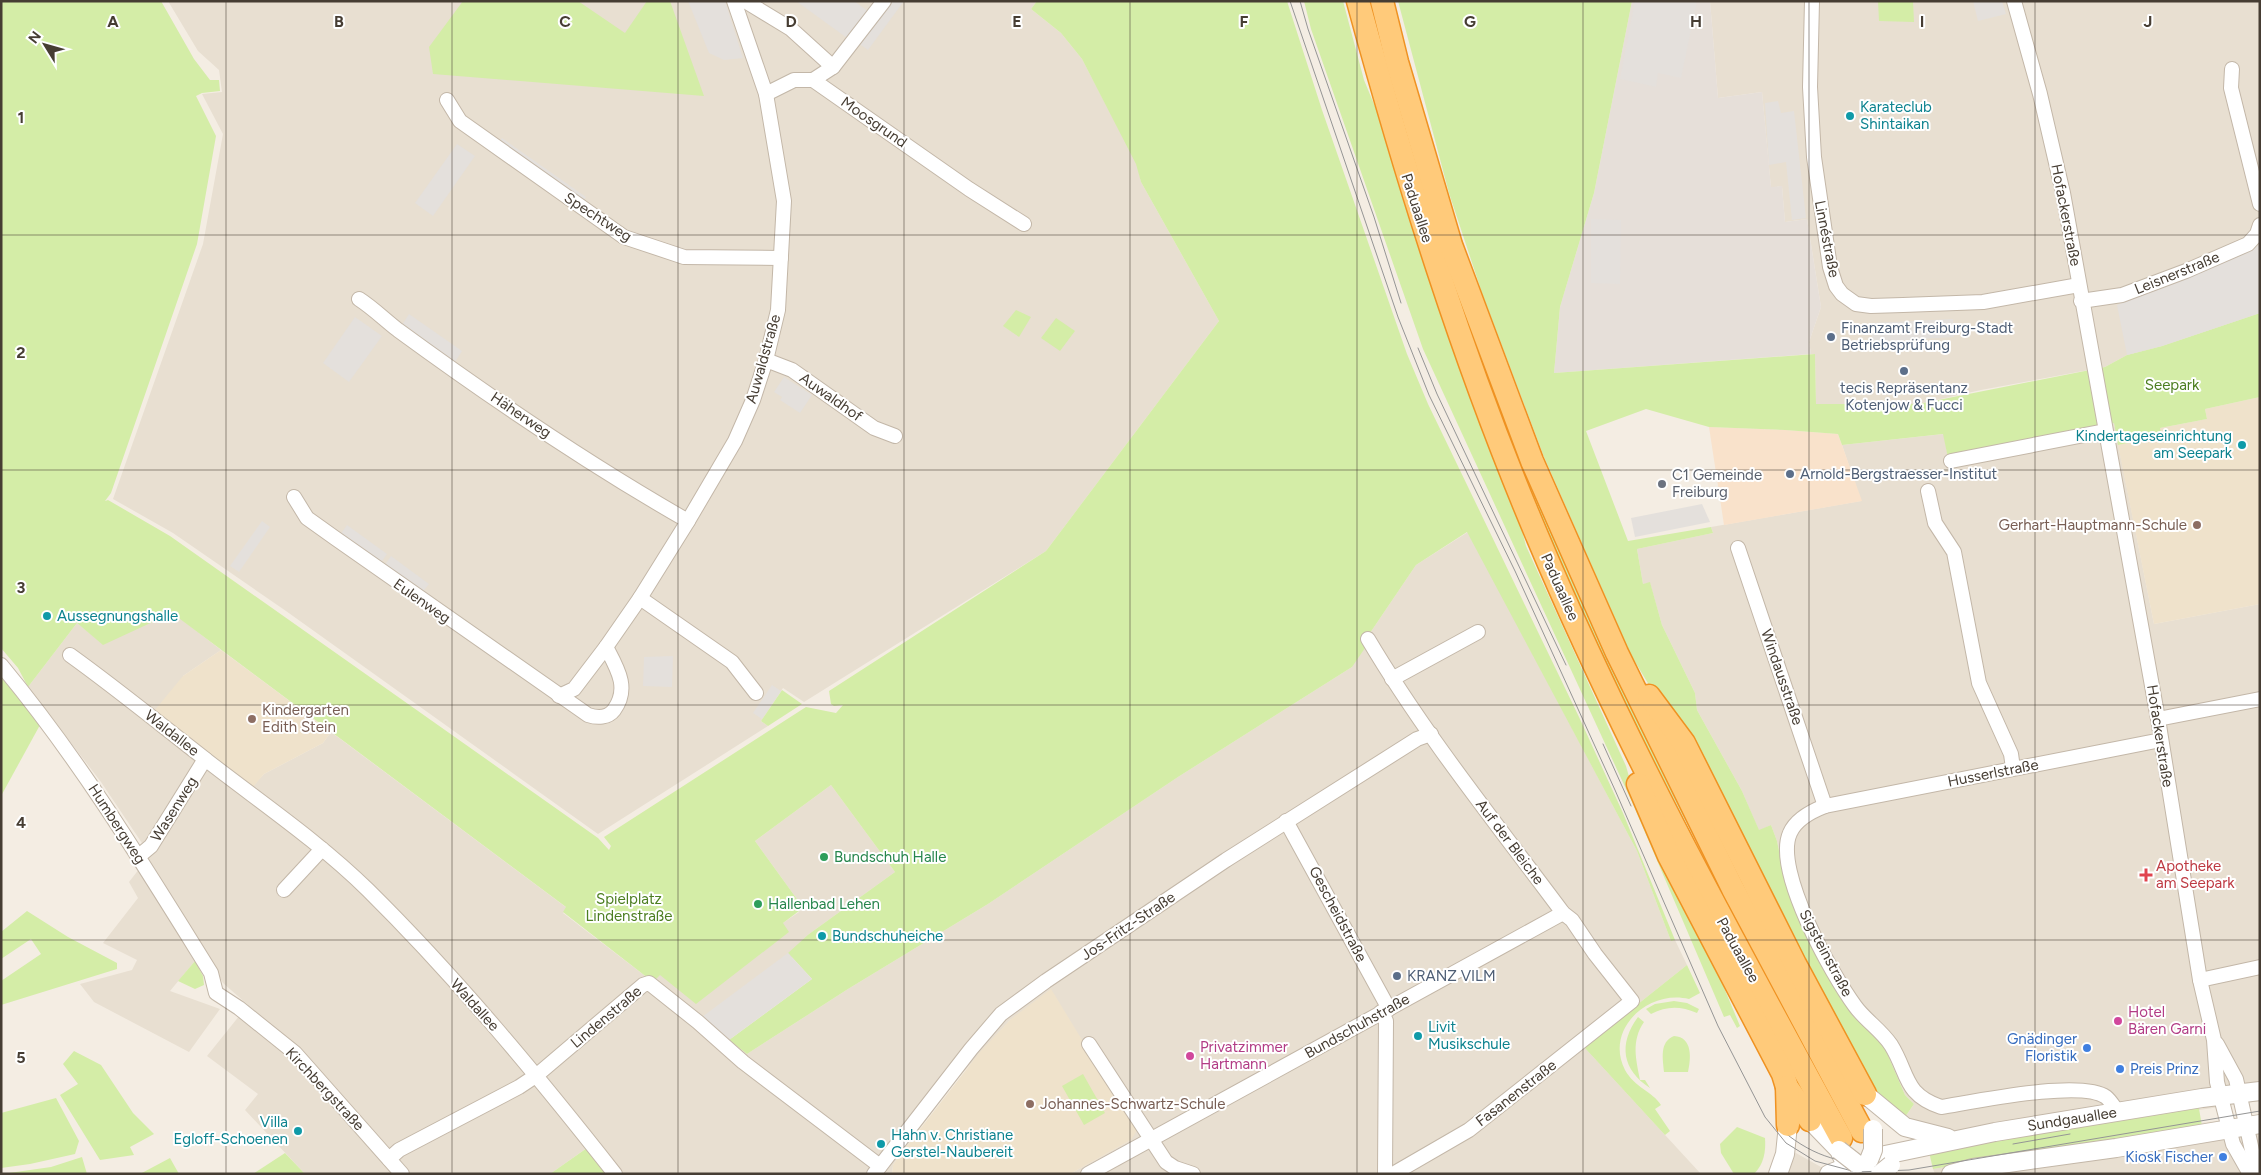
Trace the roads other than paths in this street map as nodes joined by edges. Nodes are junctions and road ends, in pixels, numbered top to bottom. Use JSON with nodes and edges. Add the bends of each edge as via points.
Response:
{"nodes":[{"id":1,"x":734,"y":1,"type":"edge"},
{"id":2,"x":745,"y":1,"type":"edge"},
{"id":3,"x":884,"y":1,"type":"edge"},
{"id":4,"x":1358,"y":1,"type":"edge"},
{"id":5,"x":1382,"y":1,"type":"edge"},
{"id":6,"x":1812,"y":1,"type":"edge"},
{"id":7,"x":2014,"y":1,"type":"edge"},
{"id":8,"x":833,"y":68,"type":"junction"},
{"id":9,"x":2232,"y":69,"type":"dead end"},
{"id":10,"x":813,"y":80,"type":"junction"},
{"id":11,"x":766,"y":94,"type":"junction"},
{"id":12,"x":447,"y":100,"type":"dead end"},
{"id":13,"x":2260,"y":204,"type":"edge"},
{"id":14,"x":1024,"y":224,"type":"dead end"},
{"id":15,"x":2260,"y":225,"type":"edge"},
{"id":16,"x":782,"y":258,"type":"junction"},
{"id":17,"x":2079,"y":285,"type":"junction"},
{"id":18,"x":359,"y":299,"type":"dead end"},
{"id":19,"x":2081,"y":301,"type":"junction"},
{"id":20,"x":766,"y":360,"type":"junction"},
{"id":21,"x":2105,"y":432,"type":"junction"},
{"id":22,"x":895,"y":436,"type":"dead end"},
{"id":23,"x":1951,"y":461,"type":"dead end"},
{"id":24,"x":1928,"y":491,"type":"dead end"},
{"id":25,"x":294,"y":497,"type":"dead end"},
{"id":26,"x":688,"y":521,"type":"junction"},
{"id":27,"x":1738,"y":548,"type":"dead end"},
{"id":28,"x":640,"y":598,"type":"junction"},
{"id":29,"x":1478,"y":632,"type":"dead end"},
{"id":30,"x":1368,"y":639,"type":"dead end"},
{"id":31,"x":606,"y":647,"type":"junction"},
{"id":32,"x":1617,"y":653,"type":"junction"},
{"id":33,"x":70,"y":655,"type":"dead end"},
{"id":34,"x":1,"y":665,"type":"edge"},
{"id":35,"x":1392,"y":679,"type":"junction"},
{"id":36,"x":756,"y":693,"type":"dead end"},
{"id":37,"x":559,"y":696,"type":"junction"},
{"id":38,"x":2260,"y":699,"type":"edge"},
{"id":39,"x":1616,"y":711,"type":"junction"},
{"id":40,"x":2158,"y":719,"type":"junction"},
{"id":41,"x":1431,"y":734,"type":"junction"},
{"id":42,"x":2161,"y":740,"type":"junction"},
{"id":43,"x":205,"y":759,"type":"junction"},
{"id":44,"x":2013,"y":768,"type":"junction"},
{"id":45,"x":1825,"y":806,"type":"junction"},
{"id":46,"x":1286,"y":821,"type":"junction"},
{"id":47,"x":322,"y":849,"type":"junction"},
{"id":48,"x":139,"y":856,"type":"junction"},
{"id":49,"x":284,"y":890,"type":"dead end"},
{"id":50,"x":1563,"y":913,"type":"junction"},
{"id":51,"x":2260,"y":967,"type":"edge"},
{"id":52,"x":2200,"y":980,"type":"junction"},
{"id":53,"x":216,"y":993,"type":"joint"},
{"id":54,"x":1632,"y":1001,"type":"joint"},
{"id":55,"x":1385,"y":1010,"type":"junction"},
{"id":56,"x":2214,"y":1040,"type":"junction"},
{"id":57,"x":1089,"y":1044,"type":"dead end"},
{"id":58,"x":536,"y":1075,"type":"junction"},
{"id":59,"x":1787,"y":1087,"type":"junction"},
{"id":60,"x":2260,"y":1091,"type":"edge"},
{"id":61,"x":1866,"y":1094,"type":"junction"},
{"id":62,"x":2241,"y":1101,"type":"junction"},
{"id":63,"x":2223,"y":1103,"type":"junction"},
{"id":64,"x":2118,"y":1112,"type":"junction"},
{"id":65,"x":1788,"y":1125,"type":"joint"},
{"id":66,"x":2253,"y":1125,"type":"edge"},
{"id":67,"x":1868,"y":1130,"type":"junction"},
{"id":68,"x":2228,"y":1130,"type":"junction"},
{"id":69,"x":1828,"y":1136,"type":"junction"},
{"id":70,"x":1150,"y":1139,"type":"junction"},
{"id":71,"x":1953,"y":1139,"type":"junction"},
{"id":72,"x":389,"y":1159,"type":"junction"},
{"id":73,"x":1861,"y":1168,"type":"edge"},
{"id":74,"x":877,"y":1170,"type":"edge"},
{"id":75,"x":402,"y":1174,"type":"edge"},
{"id":76,"x":615,"y":1174,"type":"edge"},
{"id":77,"x":1088,"y":1174,"type":"edge"},
{"id":78,"x":1193,"y":1174,"type":"edge"},
{"id":79,"x":1385,"y":1174,"type":"edge"},
{"id":80,"x":1393,"y":1174,"type":"edge"},
{"id":81,"x":1778,"y":1174,"type":"edge"},
{"id":82,"x":1951,"y":1174,"type":"edge"},
{"id":83,"x":2252,"y":1174,"type":"edge"}],
"edges":[{"from":1,"to":11,"type":"street","name":"Auwaldstraße"},
{"from":2,"to":8,"type":"street","via":[[790,29]]},
{"from":3,"to":8,"type":"street"},
{"from":4,"to":39,"type":"highway","name":"Paduaallee","via":[[1404,168],[1473,373],[1538,539]]},
{"from":5,"to":32,"type":"highway","name":"Paduaallee","via":[[1451,245],[1532,461]]},
{"from":6,"to":17,"type":"street","name":"Linnéstraße","via":[[1810,81],[1814,157],[1830,267],[1842,294],[1856,304],[1871,306],[1982,302]]},
{"from":7,"to":17,"type":"street","name":"Hofackerstraße","via":[[2049,129]]},
{"from":8,"to":10,"type":"street"},
{"from":9,"to":13,"type":"street","via":[[2231,88]]},
{"from":10,"to":11,"type":"street","via":[[794,80]]},
{"from":10,"to":14,"type":"street","name":"Moosgrund"},
{"from":11,"to":16,"type":"street","name":"Auwaldstraße","via":[[784,201]]},
{"from":12,"to":16,"type":"street","name":"Spechtweg","via":[[460,121],[624,237],[684,257]]},
{"from":15,"to":19,"type":"street","name":"Leisnerstraße","via":[[2248,244],[2186,271],[2122,295]]},
{"from":16,"to":20,"type":"street","name":"Auwaldstraße","via":[[778,310]]},
{"from":17,"to":19,"type":"street","name":"Hofackerstraße"},
{"from":18,"to":26,"type":"street","name":"Häherweg","via":[[503,404],[633,490]]},
{"from":19,"to":21,"type":"street","name":"Hofackerstraße"},
{"from":20,"to":22,"type":"street","name":"Auwaldhof","via":[[792,370],[874,428]]},
{"from":20,"to":26,"type":"street","name":"Auwaldstraße","via":[[735,440]]},
{"from":21,"to":23,"type":"street"},
{"from":21,"to":40,"type":"street","name":"Hofackerstraße"},
{"from":24,"to":44,"type":"street","via":[[1935,524],[1954,552],[1979,683],[2011,754]]},
{"from":25,"to":37,"type":"street","name":"Eulenweg","via":[[307,518]]},
{"from":26,"to":28,"type":"street","name":"Auwaldstraße"},
{"from":27,"to":45,"type":"street","name":"Windausstraße"},
{"from":28,"to":31,"type":"street","name":"Auwaldstraße"},
{"from":28,"to":36,"type":"street","via":[[732,662]]},
{"from":29,"to":35,"type":"street"},
{"from":30,"to":35,"type":"street","name":"Auf der Bleiche"},
{"from":31,"to":37,"type":"street","name":"Auwaldstraße","via":[[574,689]]},
{"from":31,"to":37,"type":"street","via":[[622,684],[620,701],[612,713],[602,717],[588,715]]},
{"from":32,"to":61,"type":"highway","via":[[1684,743],[1795,964]]},
{"from":32,"to":67,"type":"highway","name":"Paduaallee","via":[[1733,889]]},
{"from":33,"to":43,"type":"street","name":"Waldallee"},
{"from":34,"to":48,"type":"street","name":"Humbergweg","via":[[61,741]]},
{"from":35,"to":41,"type":"street","name":"Auf der Bleiche"},
{"from":38,"to":40,"type":"street"},
{"from":39,"to":59,"type":"highway","via":[[1638,786],[1669,856]]},
{"from":39,"to":69,"type":"highway","name":"Paduaallee"},
{"from":40,"to":42,"type":"street","name":"Hofackerstraße"},
{"from":41,"to":46,"type":"street","name":"Jos-Fritz-Straße"},
{"from":41,"to":50,"type":"street","name":"Auf der Bleiche"},
{"from":42,"to":44,"type":"street","name":"Husserlstraße"},
{"from":42,"to":52,"type":"street","name":"Hofackerstraße"},
{"from":43,"to":47,"type":"street","name":"Waldallee"},
{"from":43,"to":48,"type":"street","name":"Wasenweg","via":[[151,846]]},
{"from":44,"to":45,"type":"street","name":"Husserlstraße"},
{"from":45,"to":64,"type":"street","name":"Sigsteinstraße","via":[[1808,813],[1790,831],[1787,855],[1795,894],[1842,988],[1891,1045],[1916,1095],[1941,1107],[2043,1090],[2081,1090],[2105,1096]]},
{"from":46,"to":55,"type":"street","name":"Gescheidstraße"},
{"from":46,"to":74,"type":"street","name":"Jos-Fritz-Straße","via":[[1049,979],[1002,1014]]},
{"from":47,"to":49,"type":"street"},
{"from":47,"to":58,"type":"street","name":"Waldallee","via":[[408,932]]},
{"from":48,"to":53,"type":"street","name":"Humbergweg","via":[[211,973]]},
{"from":50,"to":54,"type":"street","name":"Auf der Bleiche","via":[[1572,920]]},
{"from":50,"to":55,"type":"street","name":"Bundschuhstraße"},
{"from":51,"to":52,"type":"street"},
{"from":52,"to":56,"type":"street","name":"Hofackerstraße"},
{"from":53,"to":72,"type":"street","name":"Kirchbergstraße","via":[[294,1053]]},
{"from":54,"to":80,"type":"street","name":"Fasanenstraße","via":[[1469,1130]]},
{"from":55,"to":70,"type":"street","name":"Bundschuhstraße"},
{"from":55,"to":79,"type":"street","name":"Gescheidstraße"},
{"from":56,"to":62,"type":"street","name":"Hofackerstraße","via":[[2236,1079]]},
{"from":56,"to":63,"type":"street","name":"Hofackerstraße"},
{"from":57,"to":70,"type":"street"},
{"from":58,"to":72,"type":"street","name":"Lindenstraße","via":[[399,1150]]},
{"from":58,"to":74,"type":"street","name":"Lindenstraße","via":[[649,983]]},
{"from":58,"to":76,"type":"street","name":"Waldallee"},
{"from":59,"to":65,"type":"highway"},
{"from":59,"to":69,"type":"highway"},
{"from":60,"to":62,"type":"street","name":"Sundgauallee"},
{"from":61,"to":67,"type":"street","via":[[1872,1114]]},
{"from":61,"to":71,"type":"street","via":[[1905,1127]]},
{"from":62,"to":63,"type":"street","name":"Sundgauallee"},
{"from":62,"to":66,"type":"street","name":"Hofackerstraße"},
{"from":63,"to":64,"type":"street","name":"Sundgauallee"},
{"from":63,"to":68,"type":"street","name":"Hofackerstraße"},
{"from":64,"to":71,"type":"street","name":"Sundgauallee"},
{"from":65,"to":81,"type":"street","via":[[1785,1154]]},
{"from":66,"to":68,"type":"street"},
{"from":66,"to":83,"type":"street","name":"Hofackerstraße"},
{"from":67,"to":73,"type":"street","bridge":true,"via":[[1873,1150]]},
{"from":68,"to":82,"type":"street","via":[[1972,1168]]},
{"from":68,"to":83,"type":"street","name":"Hofackerstraße"},
{"from":69,"to":73,"type":"street","bridge":true},
{"from":70,"to":77,"type":"street","name":"Bundschuhstraße"},
{"from":70,"to":78,"type":"street","via":[[1166,1162]]},
{"from":71,"to":73,"type":"street","name":"Sundgauallee","via":[[1928,1144]]},
{"from":72,"to":75,"type":"street","name":"Kirchbergstraße"}]}
